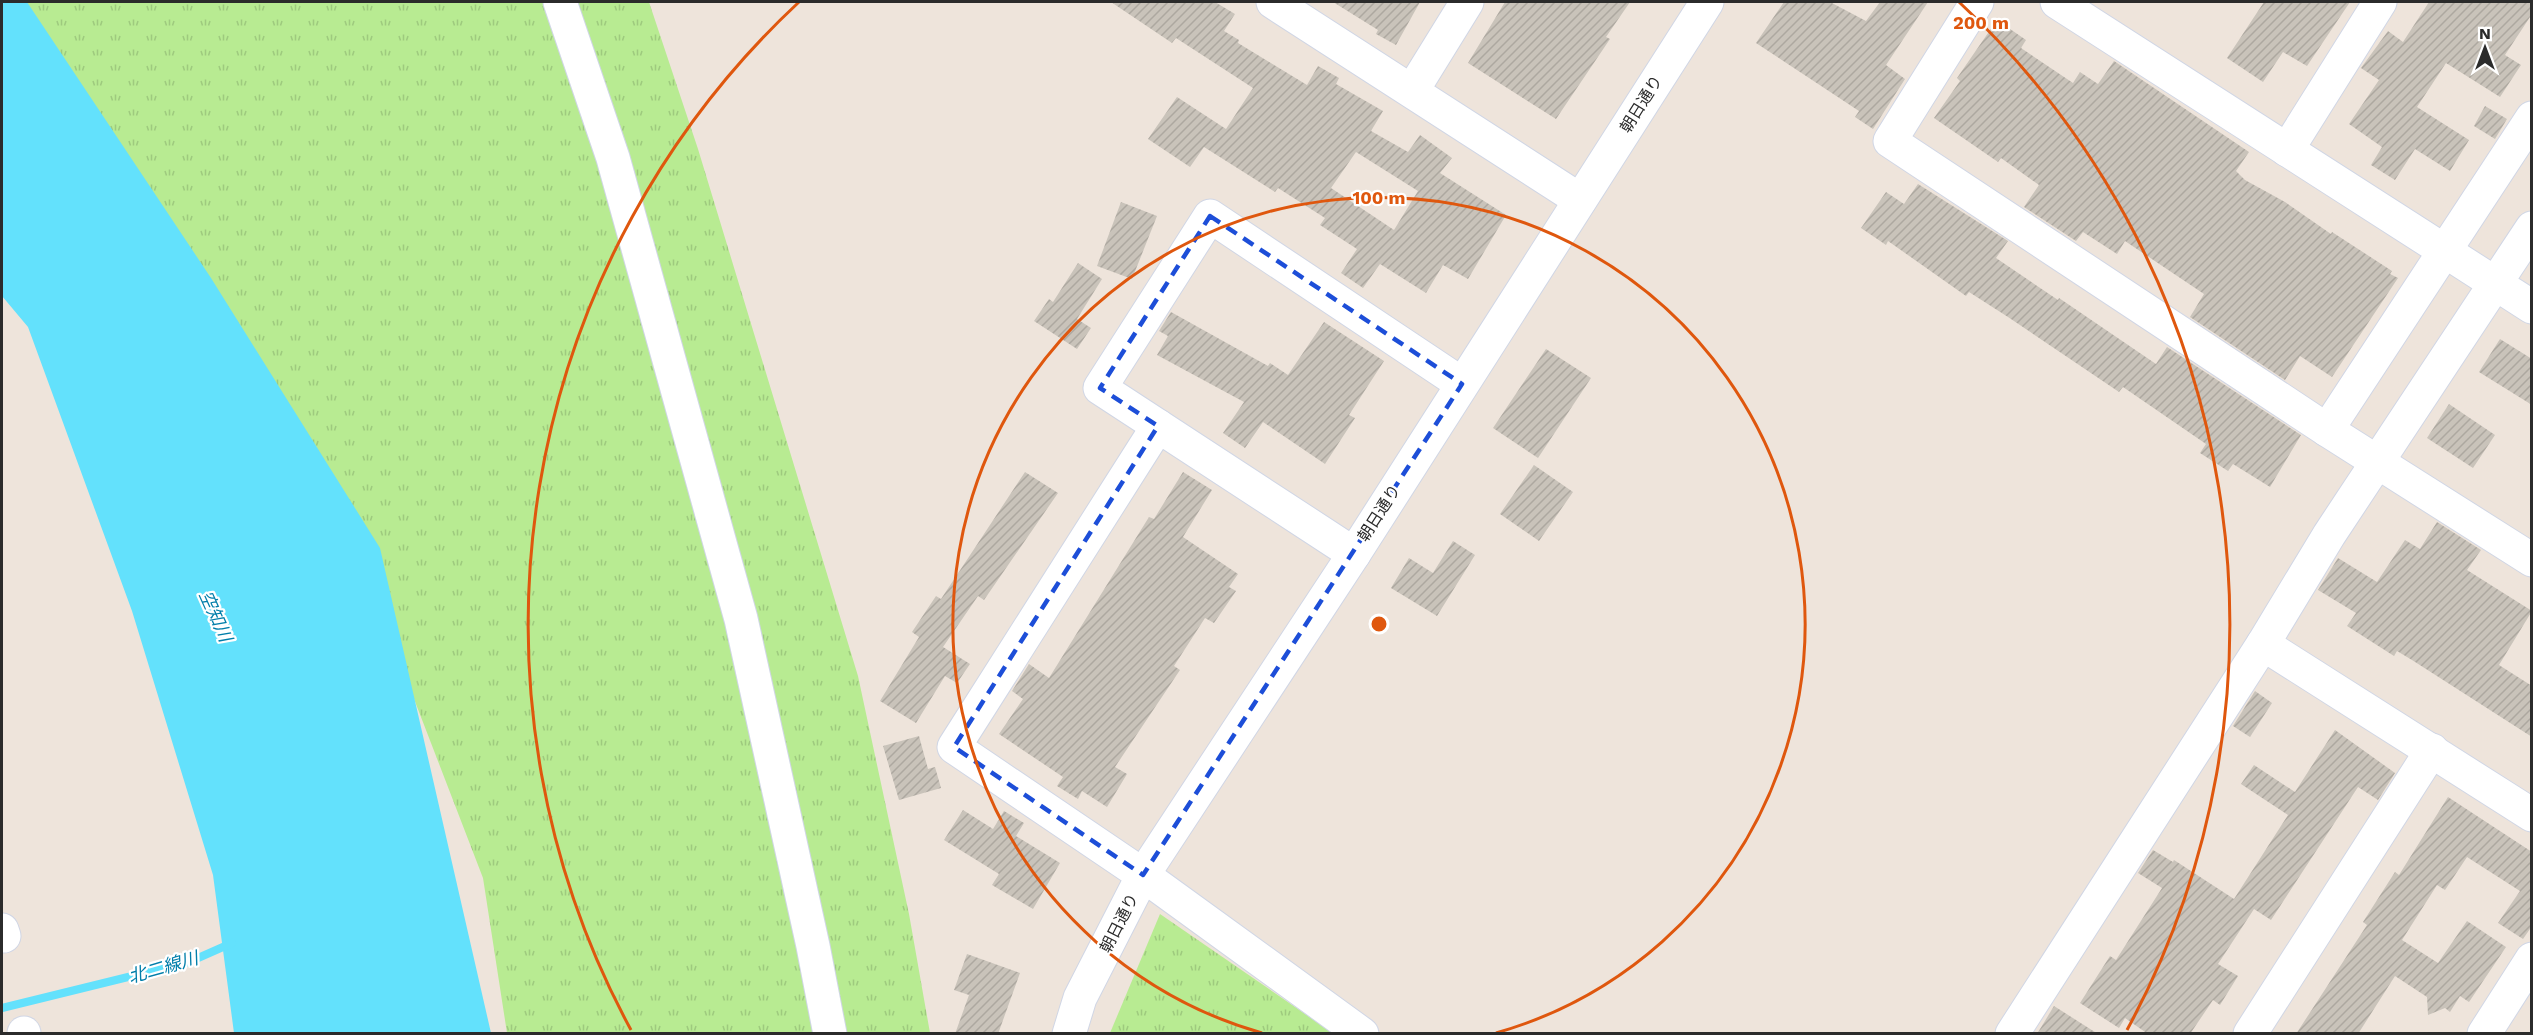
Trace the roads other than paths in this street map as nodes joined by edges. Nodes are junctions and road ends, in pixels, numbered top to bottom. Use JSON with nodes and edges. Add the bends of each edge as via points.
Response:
{"nodes":[{"id":1,"x":560,"y":2,"type":"edge"},
{"id":2,"x":1273,"y":2,"type":"edge"},
{"id":3,"x":1467,"y":2,"type":"edge"},
{"id":4,"x":1707,"y":2,"type":"edge"},
{"id":5,"x":1977,"y":2,"type":"edge"},
{"id":6,"x":2057,"y":2,"type":"edge"},
{"id":7,"x":2380,"y":2,"type":"edge"},
{"id":8,"x":1412,"y":91,"type":"junction"},
{"id":9,"x":2532,"y":118,"type":"edge"},
{"id":10,"x":2287,"y":150,"type":"junction"},
{"id":11,"x":1580,"y":200,"type":"junction"},
{"id":12,"x":2532,"y":228,"type":"edge"},
{"id":13,"x":2443,"y":252,"type":"junction"},
{"id":14,"x":2493,"y":284,"type":"junction"},
{"id":15,"x":2532,"y":307,"type":"edge"},
{"id":16,"x":1462,"y":384,"type":"junction"},
{"id":17,"x":1158,"y":426,"type":"junction"},
{"id":18,"x":2327,"y":430,"type":"junction"},
{"id":19,"x":2376,"y":462,"type":"junction"},
{"id":20,"x":1354,"y":554,"type":"junction"},
{"id":21,"x":2532,"y":560,"type":"edge"},
{"id":22,"x":2264,"y":644,"type":"junction"},
{"id":23,"x":2432,"y":750,"type":"junction"},
{"id":24,"x":2532,"y":815,"type":"edge"},
{"id":25,"x":1143,"y":875,"type":"junction"},
{"id":26,"x":2532,"y":958,"type":"edge"},
{"id":27,"x":830,"y":1034,"type":"edge"},
{"id":28,"x":1069,"y":1034,"type":"edge"},
{"id":29,"x":1362,"y":1034,"type":"edge"},
{"id":30,"x":2012,"y":1034,"type":"edge"},
{"id":31,"x":2250,"y":1034,"type":"edge"},
{"id":32,"x":2484,"y":1034,"type":"edge"}],
"edges":[{"from":1,"to":27,"type":"street","via":[[613,158],[741,619]]},
{"from":2,"to":8,"type":"street"},
{"from":3,"to":8,"type":"street"},
{"from":4,"to":11,"type":"street","name":"朝日通り"},
{"from":5,"to":18,"type":"street","via":[[1890,141]]},
{"from":6,"to":10,"type":"street"},
{"from":7,"to":10,"type":"street"},
{"from":8,"to":11,"type":"street"},
{"from":9,"to":13,"type":"street"},
{"from":10,"to":13,"type":"street"},
{"from":11,"to":16,"type":"street","name":"朝日通り"},
{"from":12,"to":14,"type":"street"},
{"from":13,"to":14,"type":"street"},
{"from":13,"to":18,"type":"street"},
{"from":14,"to":15,"type":"street"},
{"from":14,"to":19,"type":"street"},
{"from":16,"to":17,"type":"street","via":[[1210,216],[1100,388]]},
{"from":16,"to":20,"type":"street","name":"朝日通り"},
{"from":17,"to":20,"type":"street"},
{"from":17,"to":25,"type":"street","via":[[954,747]]},
{"from":18,"to":19,"type":"street"},
{"from":19,"to":21,"type":"street"},
{"from":19,"to":22,"type":"street"},
{"from":20,"to":25,"type":"street","name":"朝日通り"},
{"from":22,"to":23,"type":"street"},
{"from":22,"to":30,"type":"street"},
{"from":23,"to":24,"type":"street"},
{"from":23,"to":31,"type":"street"},
{"from":25,"to":28,"type":"street","name":"朝日通り","via":[[1080,998]]},
{"from":25,"to":29,"type":"street"},
{"from":26,"to":32,"type":"street"}]}
